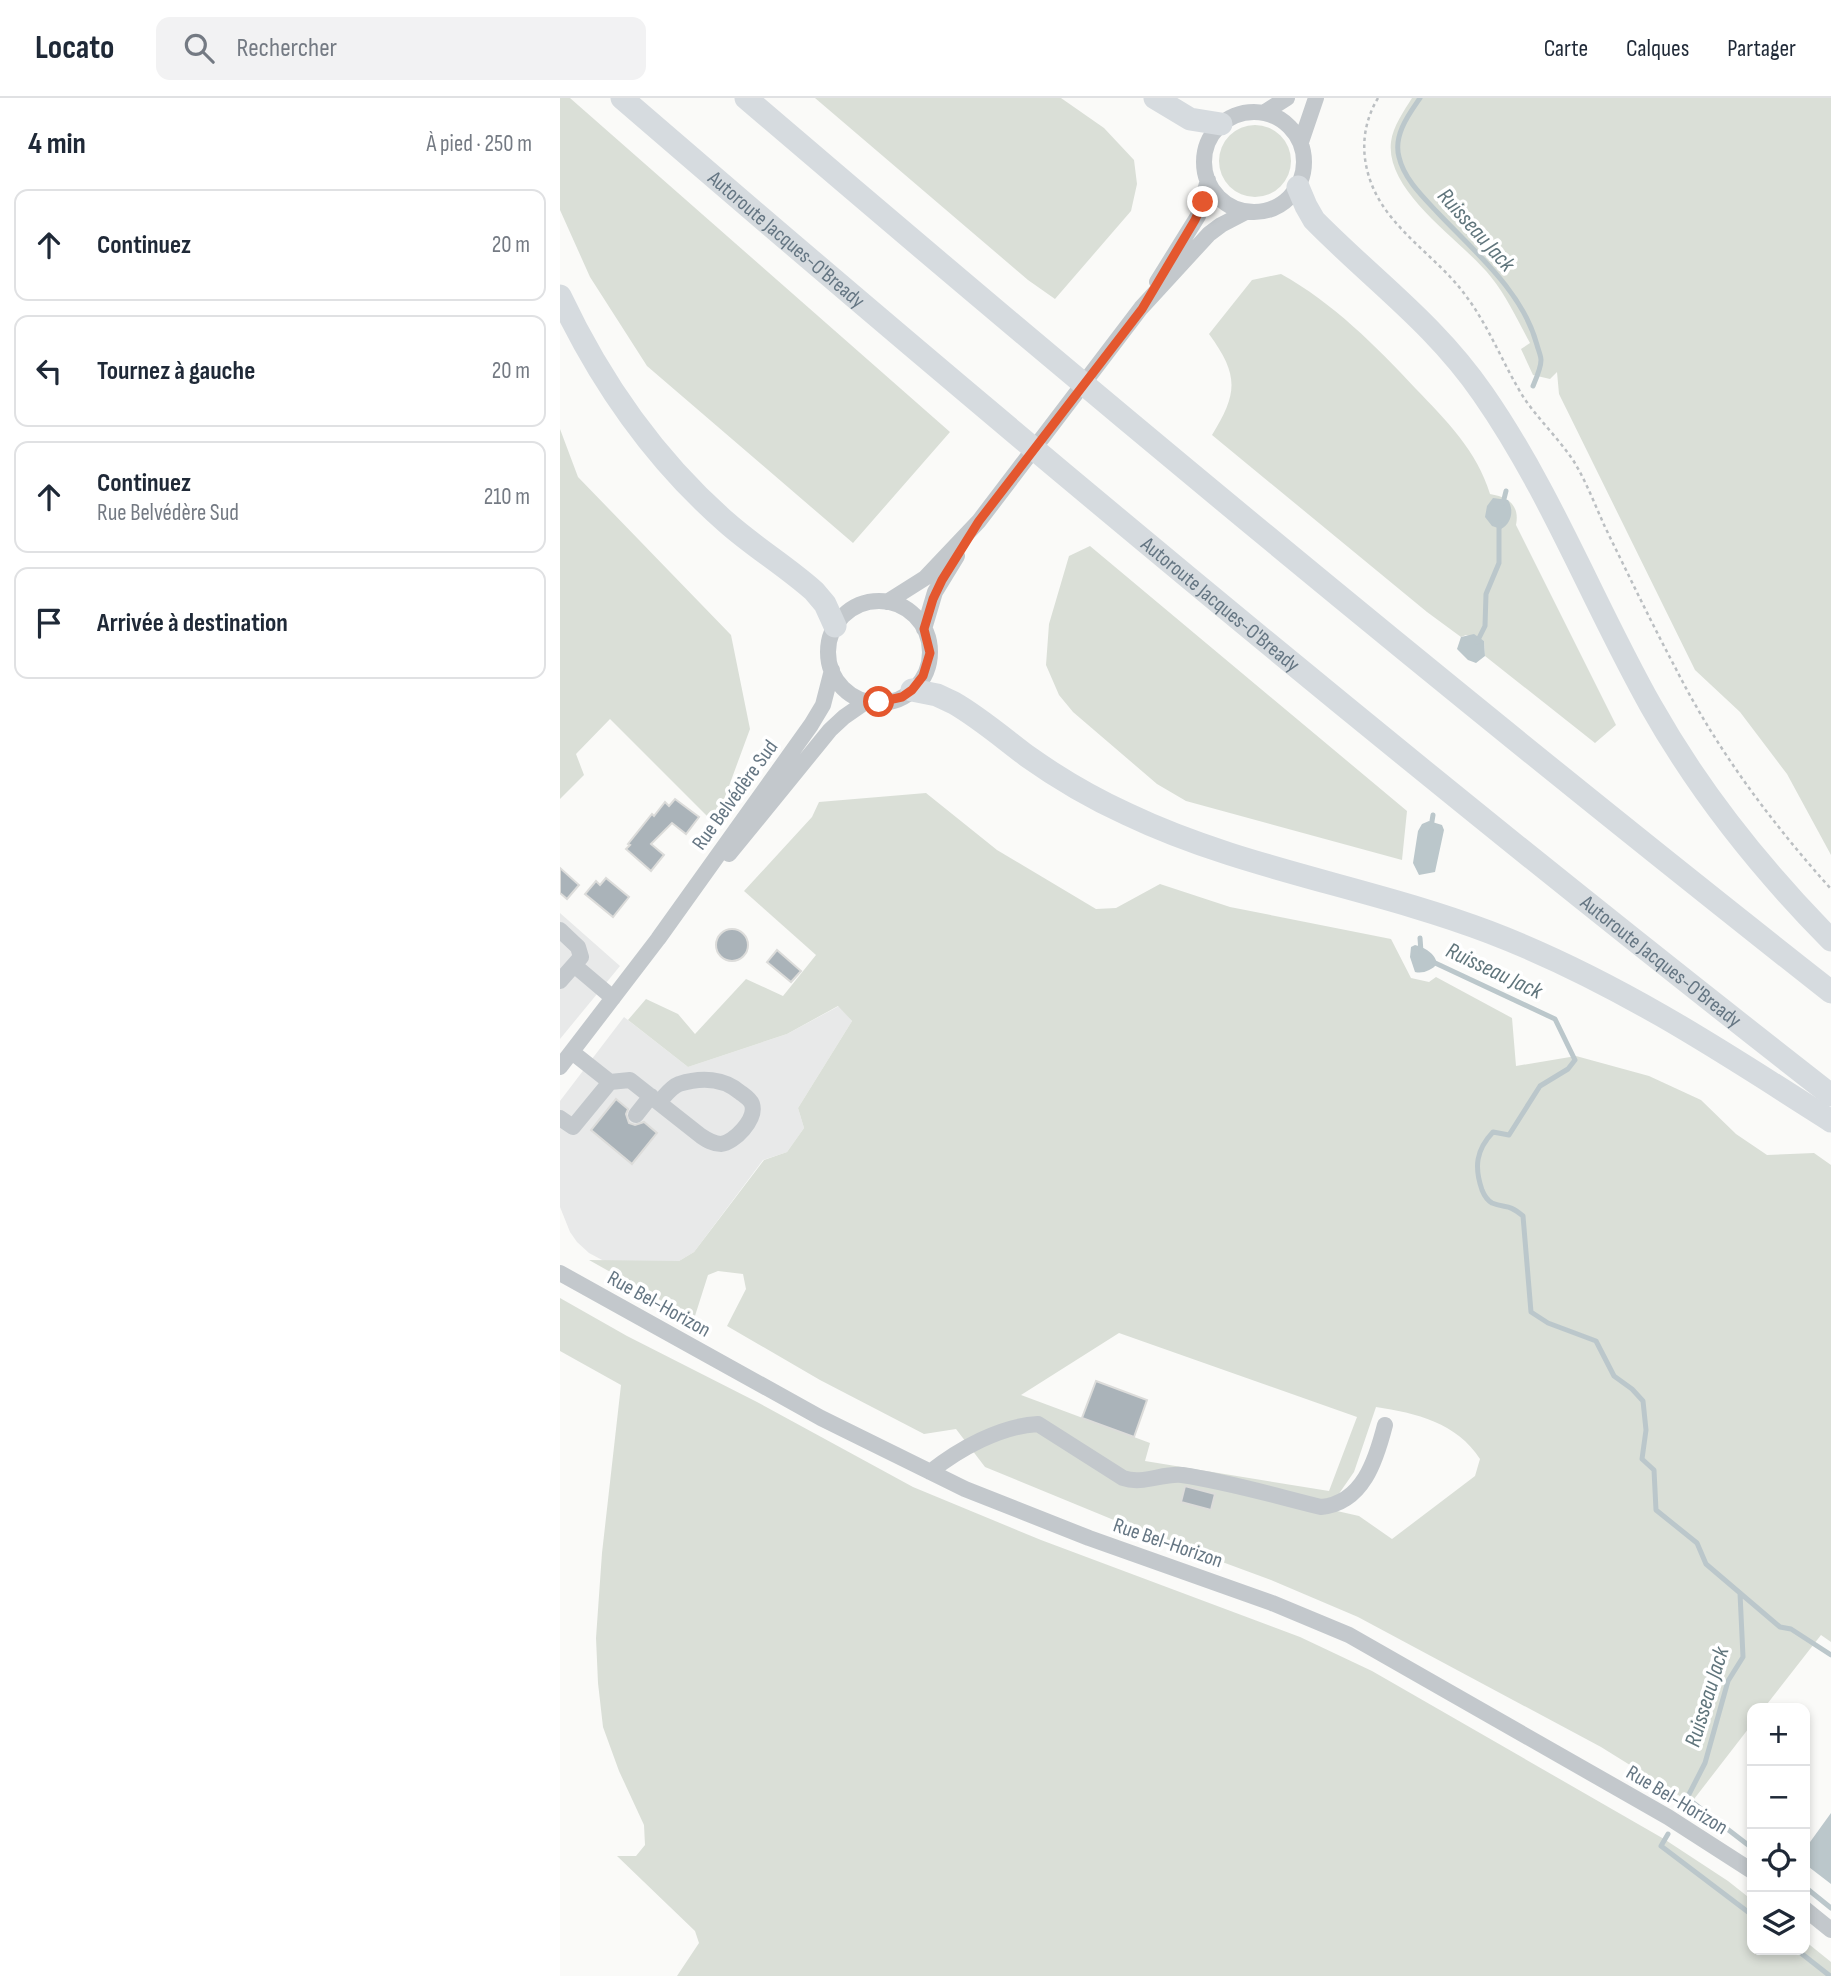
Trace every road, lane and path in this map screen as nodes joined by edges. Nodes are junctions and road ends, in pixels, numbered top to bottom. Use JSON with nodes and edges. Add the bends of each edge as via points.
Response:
{"nodes":[{"id":1,"x":622,"y":98,"type":"edge"},
{"id":2,"x":746,"y":98,"type":"edge"},
{"id":3,"x":1155,"y":98,"type":"edge"},
{"id":4,"x":1287,"y":98,"type":"edge"},
{"id":5,"x":1316,"y":98,"type":"edge"},
{"id":6,"x":1378,"y":98,"type":"edge"},
{"id":7,"x":1265,"y":112,"type":"junction"},
{"id":8,"x":1221,"y":124,"type":"junction"},
{"id":9,"x":1301,"y":142,"type":"junction"},
{"id":10,"x":1208,"y":180,"type":"junction"},
{"id":11,"x":1298,"y":187,"type":"junction"},
{"id":12,"x":1246,"y":212,"type":"junction"},
{"id":13,"x":560,"y":296,"type":"edge"},
{"id":14,"x":1142,"y":309,"type":"junction"},
{"id":15,"x":979,"y":521,"type":"junction"},
{"id":16,"x":887,"y":602,"type":"junction"},
{"id":17,"x":835,"y":626,"type":"junction"},
{"id":18,"x":924,"y":629,"type":"junction"},
{"id":19,"x":832,"y":670,"type":"junction"},
{"id":20,"x":912,"y":690,"type":"junction"},
{"id":21,"x":867,"y":701,"type":"junction"},
{"id":22,"x":1831,"y":889,"type":"edge"},
{"id":23,"x":560,"y":930,"type":"edge"},
{"id":24,"x":658,"y":939,"type":"junction"},
{"id":25,"x":1831,"y":940,"type":"edge"},
{"id":26,"x":574,"y":965,"type":"junction"},
{"id":27,"x":560,"y":980,"type":"edge"},
{"id":28,"x":1831,"y":992,"type":"edge"},
{"id":29,"x":613,"y":998,"type":"junction"},
{"id":30,"x":572,"y":1052,"type":"junction"},
{"id":31,"x":560,"y":1068,"type":"edge"},
{"id":32,"x":610,"y":1082,"type":"junction"},
{"id":33,"x":1831,"y":1095,"type":"edge"},
{"id":34,"x":655,"y":1099,"type":"junction"},
{"id":35,"x":636,"y":1115,"type":"dead end"},
{"id":36,"x":1831,"y":1121,"type":"edge"},
{"id":37,"x":569,"y":1129,"type":"edge"},
{"id":38,"x":560,"y":1273,"type":"edge"},
{"id":39,"x":1385,"y":1425,"type":"dead end"},
{"id":40,"x":930,"y":1472,"type":"junction"},
{"id":41,"x":1747,"y":1868,"type":"edge"},
{"id":42,"x":1810,"y":1913,"type":"edge"},
{"id":43,"x":1831,"y":1930,"type":"edge"}],
"edges":[{"from":1,"to":33,"type":"highway","name":"Autoroute Jacques-O'Bready","via":[[1229,611]]},
{"from":2,"to":28,"type":"highway","via":[[1237,512]]},
{"from":3,"to":8,"type":"highway","via":[[1190,119]]},
{"from":4,"to":7,"type":"street"},
{"from":5,"to":9,"type":"street"},
{"from":6,"to":22,"type":"path","via":[[1363,147],[1376,194],[1482,318],[1524,397],[1575,463],[1677,672],[1710,729],[1745,784]]},
{"from":7,"to":8,"type":"street","via":[[1244,112]]},
{"from":7,"to":9,"type":"street","via":[[1284,121]]},
{"from":8,"to":10,"type":"street","via":[[1206,146]]},
{"from":9,"to":11,"type":"street","via":[[1305,163]]},
{"from":10,"to":12,"type":"street","via":[[1221,199]]},
{"from":10,"to":14,"type":"street","via":[[1198,216]]},
{"from":11,"to":12,"type":"street","via":[[1274,208]]},
{"from":11,"to":25,"type":"highway","via":[[1314,220],[1412,310],[1476,384],[1536,481],[1676,749],[1745,847]]},
{"from":12,"to":14,"type":"street","via":[[1209,234]]},
{"from":13,"to":17,"type":"highway","via":[[606,381],[659,454],[726,522],[814,591]]},
{"from":14,"to":15,"type":"street"},
{"from":15,"to":16,"type":"street","via":[[925,578]]},
{"from":15,"to":18,"type":"street","via":[[937,588]]},
{"from":16,"to":17,"type":"street","via":[[854,607]]},
{"from":16,"to":18,"type":"street","via":[[909,611]]},
{"from":17,"to":19,"type":"street","via":[[828,648]]},
{"from":18,"to":20,"type":"street","via":[[928,665]]},
{"from":19,"to":21,"type":"street","via":[[846,690]]},
{"from":19,"to":24,"type":"street","name":"Rue Belvédère Sud","via":[[826,697],[814,720]]},
{"from":20,"to":21,"type":"street","via":[[891,701]]},
{"from":20,"to":36,"type":"highway","via":[[954,703],[1073,786],[1157,828],[1442,915],[1562,963],[1667,1018]]},
{"from":21,"to":24,"type":"street","name":"Rue Belvédère Sud","via":[[826,735]]},
{"from":23,"to":26,"type":"street","via":[[578,947],[581,957]]},
{"from":24,"to":29,"type":"street","name":"Rue Belvédère Sud"},
{"from":26,"to":27,"type":"street"},
{"from":26,"to":29,"type":"street"},
{"from":29,"to":30,"type":"street","name":"Rue Belvédère Sud"},
{"from":30,"to":31,"type":"street","name":"Rue Belvédère Sud"},
{"from":30,"to":32,"type":"street"},
{"from":32,"to":34,"type":"street","via":[[630,1080]]},
{"from":32,"to":37,"type":"street"},
{"from":34,"to":34,"type":"street","via":[[717,1144],[732,1139],[752,1114],[750,1100],[721,1080],[681,1084]]},
{"from":34,"to":35,"type":"street"},
{"from":38,"to":40,"type":"street","name":"Rue Bel-Horizon","via":[[821,1418]]},
{"from":39,"to":40,"type":"street","via":[[1377,1455],[1357,1490],[1342,1502],[1321,1507],[1184,1476],[1133,1481],[1038,1424],[968,1445]]},
{"from":40,"to":41,"type":"street","name":"Rue Bel-Horizon","via":[[1026,1515],[1272,1602],[1349,1635],[1668,1817]]},
{"from":42,"to":43,"type":"street"}]}
